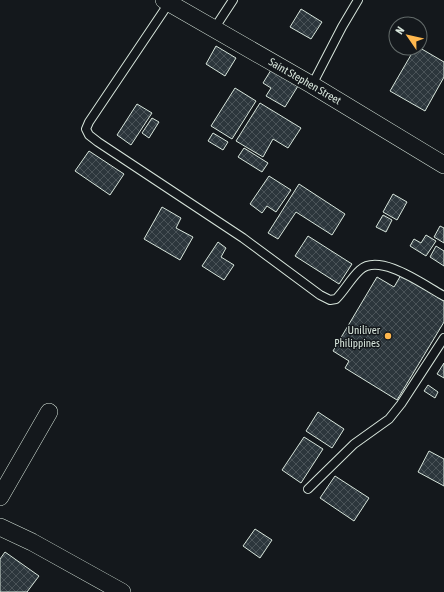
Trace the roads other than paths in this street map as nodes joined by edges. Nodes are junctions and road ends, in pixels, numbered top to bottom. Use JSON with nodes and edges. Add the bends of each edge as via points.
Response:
{"nodes":[{"id":1,"x":232,"y":0,"type":"edge"},
{"id":2,"x":358,"y":0,"type":"edge"},
{"id":3,"x":167,"y":1,"type":"edge"},
{"id":4,"x":214,"y":29,"type":"junction"},
{"id":5,"x":312,"y":85,"type":"junction"},
{"id":6,"x":444,"y":165,"type":"edge"},
{"id":7,"x":444,"y":296,"type":"edge"},
{"id":8,"x":444,"y":338,"type":"edge"},
{"id":9,"x":49,"y":412,"type":"dead end"},
{"id":10,"x":308,"y":489,"type":"dead end"},
{"id":11,"x":0,"y":497,"type":"edge"},
{"id":12,"x":0,"y":527,"type":"edge"},
{"id":13,"x":122,"y":592,"type":"edge"}],
"edges":[{"from":1,"to":4,"type":"lane"},
{"from":2,"to":5,"type":"lane"},
{"from":3,"to":4,"type":"street","name":"Saint Stephen Street"},
{"from":3,"to":7,"type":"lane","via":[[89,122],[86,129],[90,135],[330,300],[336,299],[360,270],[369,265],[380,264],[394,268]]},
{"from":4,"to":5,"type":"street","name":"Saint Stephen Street"},
{"from":5,"to":6,"type":"street","name":"Saint Stephen Street"},
{"from":8,"to":10,"type":"lane","via":[[389,419],[354,444]]},
{"from":9,"to":11,"type":"street"},
{"from":12,"to":13,"type":"street"}]}
